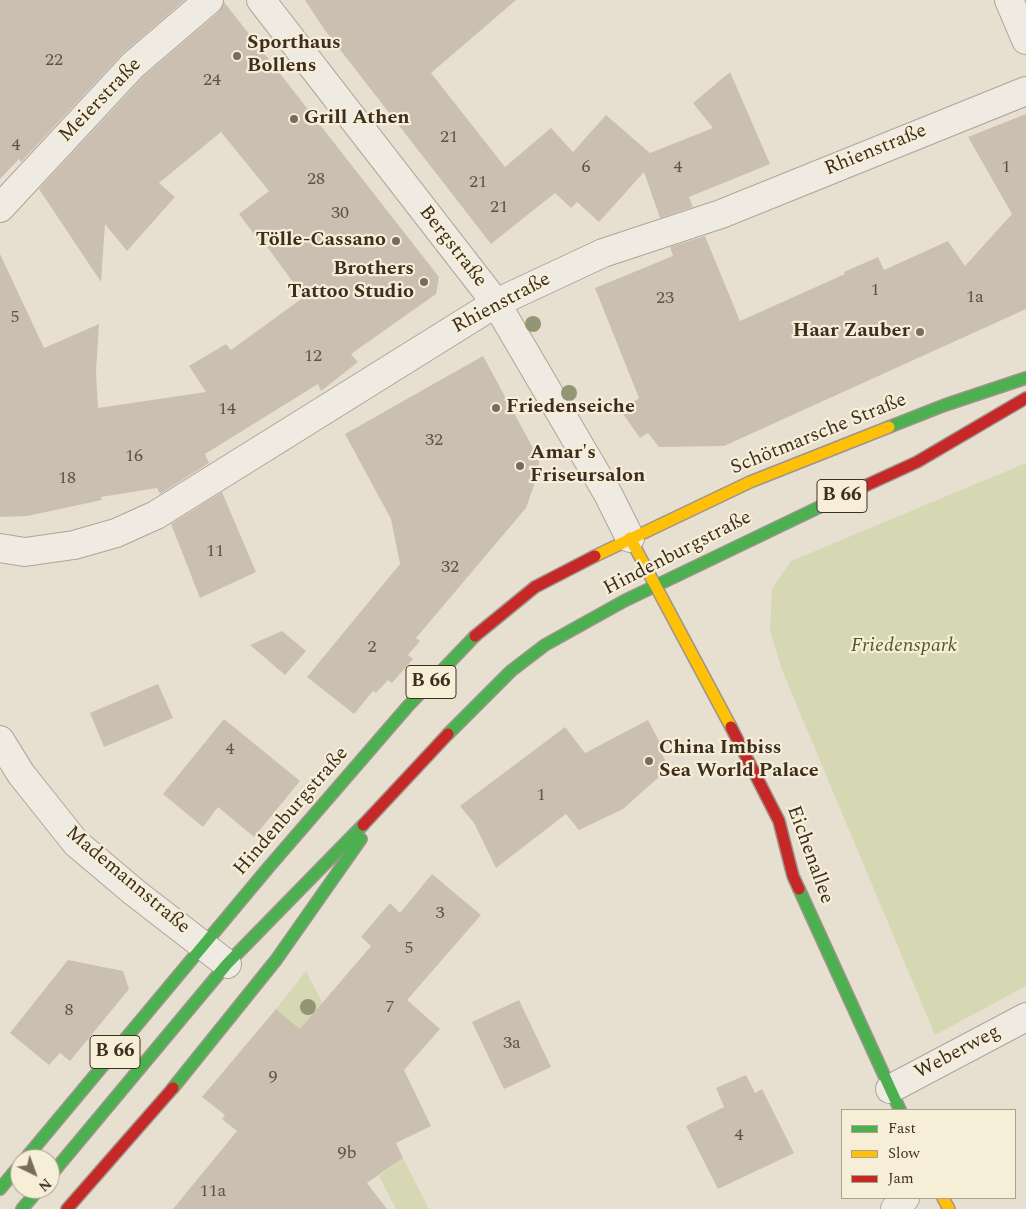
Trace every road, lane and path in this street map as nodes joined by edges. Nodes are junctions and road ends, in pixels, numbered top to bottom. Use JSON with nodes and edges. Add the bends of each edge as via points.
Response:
{"nodes":[{"id":1,"x":209,"y":0,"type":"edge"},
{"id":2,"x":261,"y":0,"type":"edge"},
{"id":3,"x":1009,"y":0,"type":"edge"},
{"id":4,"x":1026,"y":40,"type":"edge"},
{"id":5,"x":1026,"y":90,"type":"edge"},
{"id":6,"x":0,"y":208,"type":"edge"},
{"id":7,"x":496,"y":303,"type":"junction"},
{"id":8,"x":1026,"y":378,"type":"edge"},
{"id":9,"x":1026,"y":398,"type":"edge"},
{"id":10,"x":630,"y":538,"type":"junction"},
{"id":11,"x":0,"y":548,"type":"edge"},
{"id":12,"x":654,"y":586,"type":"junction"},
{"id":13,"x":0,"y":740,"type":"edge"},
{"id":14,"x":388,"y":800,"type":"junction"},
{"id":15,"x":204,"y":945,"type":"junction"},
{"id":16,"x":227,"y":964,"type":"junction"},
{"id":17,"x":1026,"y":1018,"type":"edge"},
{"id":18,"x":895,"y":1099,"type":"edge"},
{"id":19,"x":33,"y":1149,"type":"edge"},
{"id":20,"x":60,"y":1164,"type":"edge"},
{"id":21,"x":10,"y":1178,"type":"edge"},
{"id":22,"x":0,"y":1189,"type":"edge"},
{"id":23,"x":30,"y":1199,"type":"edge"},
{"id":24,"x":904,"y":1199,"type":"edge"},
{"id":25,"x":22,"y":1209,"type":"edge"},
{"id":26,"x":67,"y":1209,"type":"edge"},
{"id":27,"x":895,"y":1209,"type":"edge"}],
"edges":[{"from":1,"to":6,"type":"street","name":"Meierstraße","via":[[133,65]]},
{"from":2,"to":7,"type":"street","name":"Bergstraße"},
{"from":3,"to":4,"type":"street"},
{"from":5,"to":7,"type":"street","name":"Rhienstraße","via":[[721,214],[602,253]]},
{"from":7,"to":10,"type":"street","name":"Bergstraße","via":[[608,494]]},
{"from":7,"to":11,"type":"street","name":"Rhienstraße","via":[[156,515],[116,533],[74,545],[25,552]]},
{"from":8,"to":10,"type":"main road","name":"Schötmarsche Straße","number":"B 66","via":[[750,482]]},
{"from":9,"to":12,"type":"main road","name":"Hindenburgstraße","number":"B 66","via":[[917,462]]},
{"from":10,"to":12,"type":"main road","name":"Eichenallee"},
{"from":10,"to":15,"type":"main road","name":"Hindenburgstraße","number":"B 66","via":[[535,587],[477,633],[408,706]]},
{"from":12,"to":14,"type":"main road","name":"Hindenburgstraße","number":"B 66","via":[[545,645],[511,670]]},
{"from":12,"to":18,"type":"main road","name":"Eichenallee","via":[[683,634],[779,821],[793,876]]},
{"from":13,"to":15,"type":"street","name":"Mademannstraße","via":[[26,781],[76,843]]},
{"from":14,"to":16,"type":"main road","name":"Hindenburgstraße","number":"B 66"},
{"from":14,"to":26,"type":"main road","name":"Hindenburgstraße","via":[[276,960],[171,1091]]},
{"from":15,"to":16,"type":"street","name":"Mademannstraße"},
{"from":15,"to":19,"type":"main road","name":"Hindenburgstraße","number":"B 66"},
{"from":16,"to":20,"type":"main road","name":"Hindenburgstraße","number":"B 66"},
{"from":17,"to":18,"type":"street","name":"Weberweg"},
{"from":21,"to":22,"type":"main road"},
{"from":23,"to":25,"type":"main road"},
{"from":24,"to":27,"type":"street"}]}
